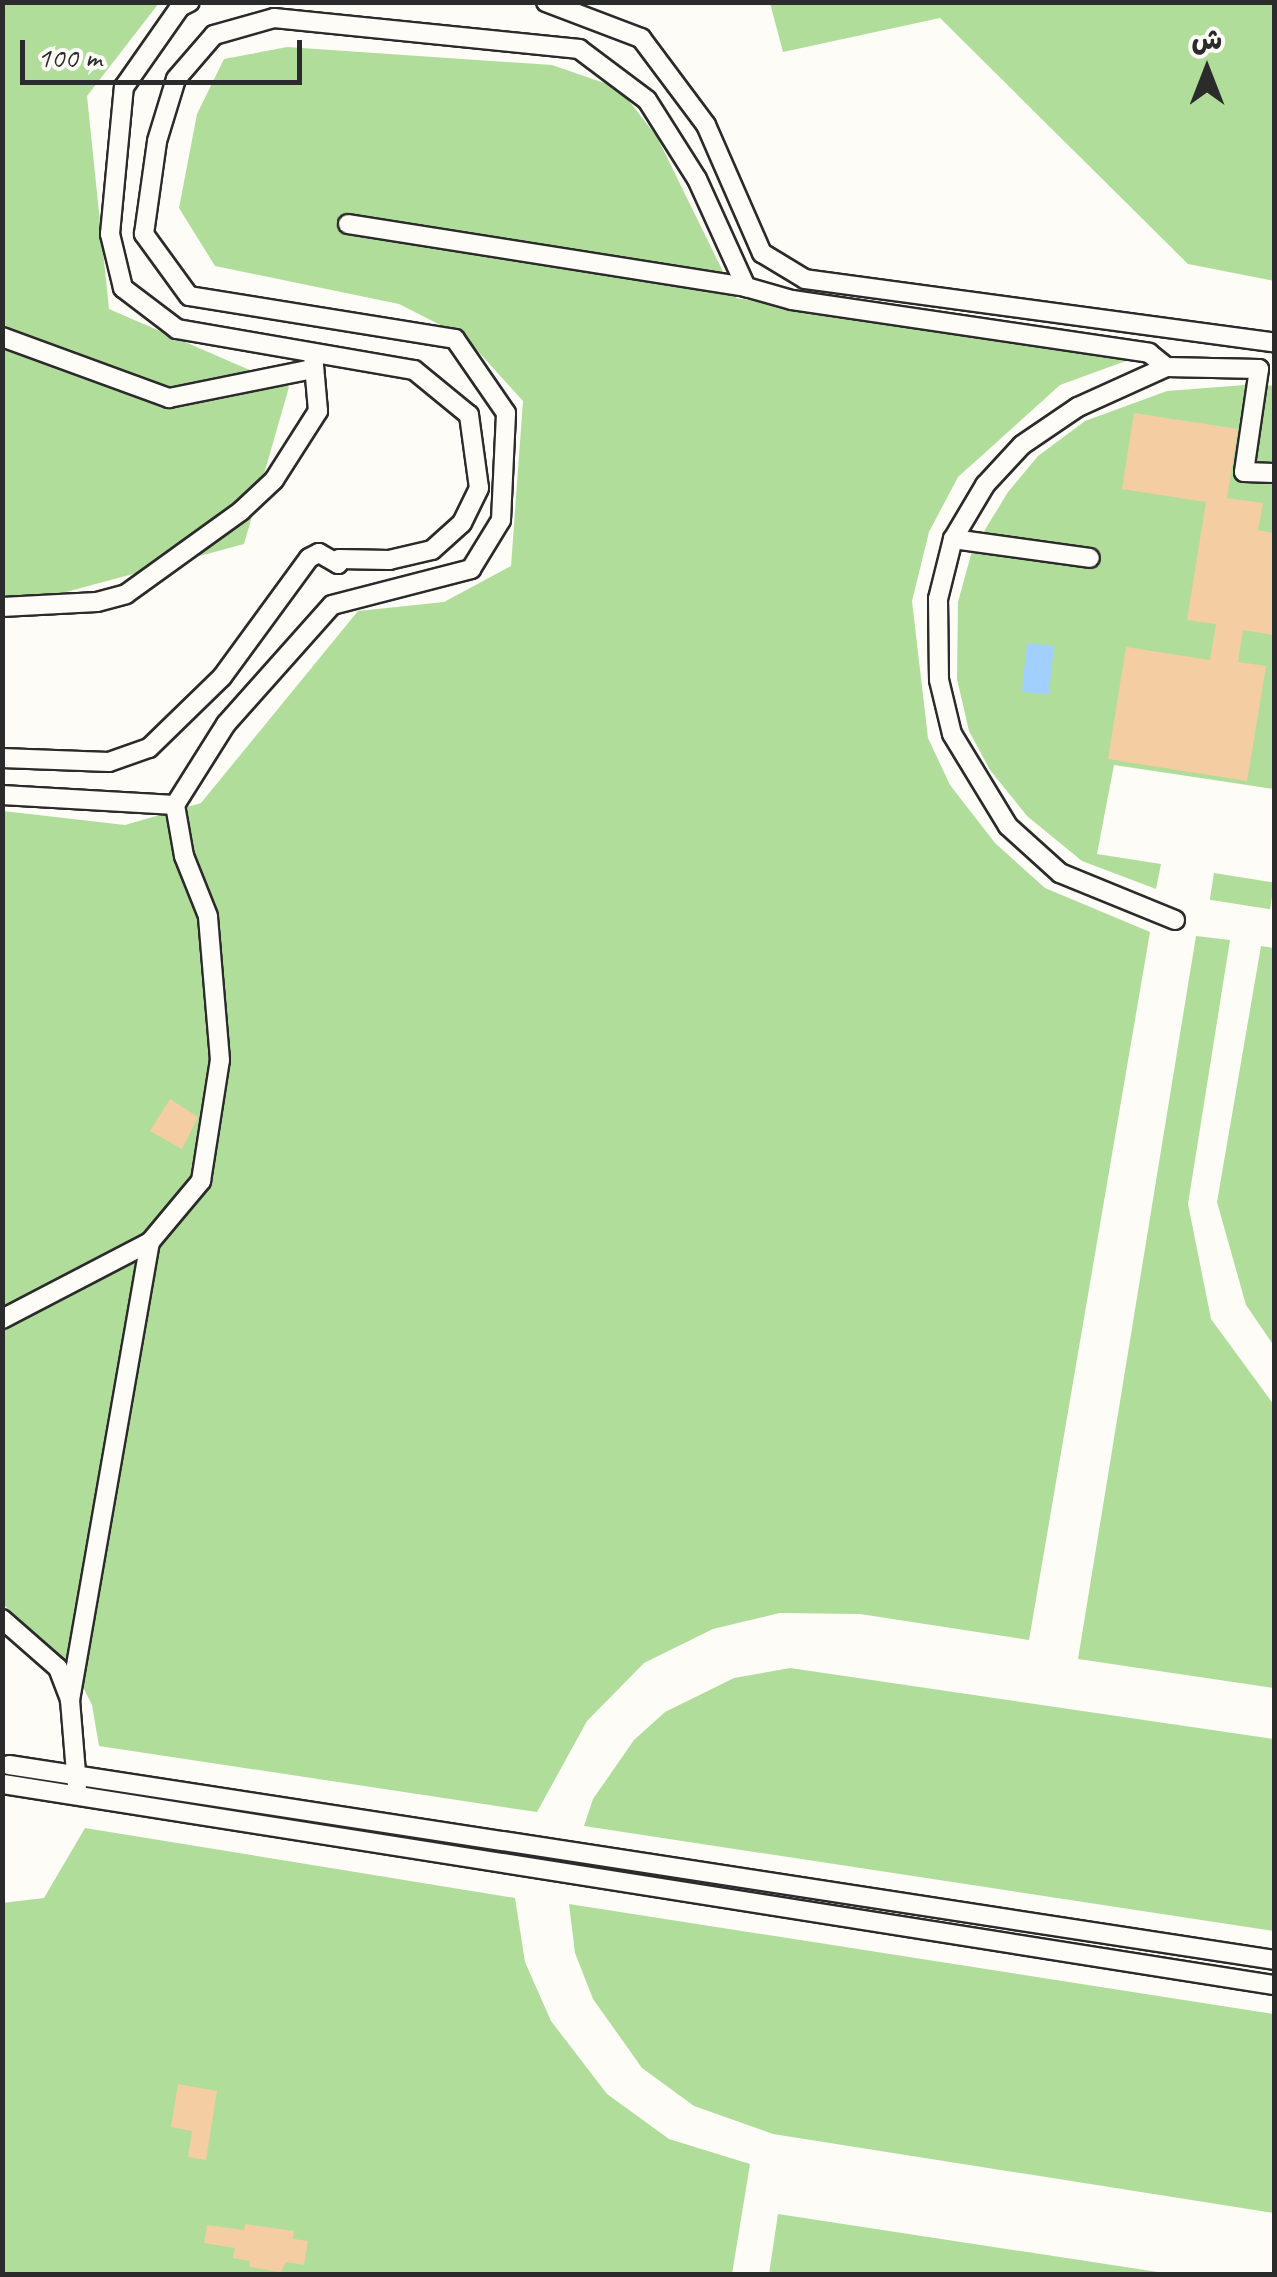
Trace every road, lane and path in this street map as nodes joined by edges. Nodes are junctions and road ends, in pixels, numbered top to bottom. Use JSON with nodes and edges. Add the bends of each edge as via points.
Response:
{"nodes":[{"id":1,"x":190,"y":2,"type":"edge"},
{"id":2,"x":546,"y":2,"type":"edge"},
{"id":3,"x":348,"y":224,"type":"dead end"},
{"id":4,"x":746,"y":287,"type":"junction"},
{"id":5,"x":2,"y":337,"type":"edge"},
{"id":6,"x":1274,"y":342,"type":"edge"},
{"id":7,"x":313,"y":361,"type":"junction"},
{"id":8,"x":1166,"y":367,"type":"junction"},
{"id":9,"x":1274,"y":473,"type":"edge"},
{"id":10,"x":954,"y":539,"type":"junction"},
{"id":11,"x":1090,"y":558,"type":"dead end"},
{"id":12,"x":2,"y":607,"type":"edge"},
{"id":13,"x":2,"y":758,"type":"edge"},
{"id":14,"x":2,"y":796,"type":"edge"},
{"id":15,"x":175,"y":805,"type":"junction"},
{"id":16,"x":1176,"y":920,"type":"dead end"},
{"id":17,"x":150,"y":1242,"type":"junction"},
{"id":18,"x":2,"y":1319,"type":"edge"},
{"id":19,"x":2,"y":1620,"type":"edge"},
{"id":20,"x":70,"y":1700,"type":"junction"},
{"id":21,"x":6,"y":1774,"type":"edge"},
{"id":22,"x":74,"y":1775,"type":"junction"},
{"id":23,"x":80,"y":1796,"type":"junction"},
{"id":24,"x":1274,"y":1960,"type":"edge"},
{"id":25,"x":1274,"y":1985,"type":"edge"}],
"edges":[{"from":1,"to":7,"type":"street","via":[[180,6],[124,87],[110,234],[122,288],[177,329]]},
{"from":2,"to":6,"type":"street","via":[[641,38],[706,126],[762,252],[805,278]]},
{"from":3,"to":4,"type":"street"},
{"from":4,"to":8,"type":"street","via":[[792,300],[1149,352]]},
{"from":4,"to":15,"type":"street","via":[[697,179],[647,100],[580,48],[274,18],[214,36],[176,79],[156,141],[144,234],[189,296],[455,339],[506,413],[507,441],[501,520],[471,569],[332,605],[226,724]]},
{"from":5,"to":7,"type":"street","via":[[169,398]]},
{"from":7,"to":12,"type":"street","via":[[320,389],[308,432],[241,511],[126,594]]},
{"from":7,"to":13,"type":"street","via":[[414,370],[452,394],[469,415],[480,464],[479,488],[462,523],[414,556],[338,558],[338,564],[319,553],[309,558],[222,677],[174,728],[131,757],[84,764]]},
{"from":8,"to":9,"type":"street","via":[[1259,370],[1244,472]]},
{"from":8,"to":10,"type":"street","via":[[1078,407],[1022,446],[986,485]]},
{"from":10,"to":11,"type":"street"},
{"from":10,"to":16,"type":"street","via":[[938,599],[939,680],[952,734],[974,777],[1008,826],[1060,873]]},
{"from":14,"to":15,"type":"street"},
{"from":15,"to":17,"type":"street","via":[[184,856],[208,916],[220,1060],[201,1180]]},
{"from":17,"to":18,"type":"street"},
{"from":17,"to":20,"type":"street"},
{"from":19,"to":20,"type":"street","via":[[58,1668]]},
{"from":20,"to":22,"type":"street"},
{"from":21,"to":22,"type":"street"},
{"from":21,"to":23,"type":"street"},
{"from":22,"to":23,"type":"street"},
{"from":22,"to":24,"type":"street"},
{"from":23,"to":25,"type":"street"}]}
